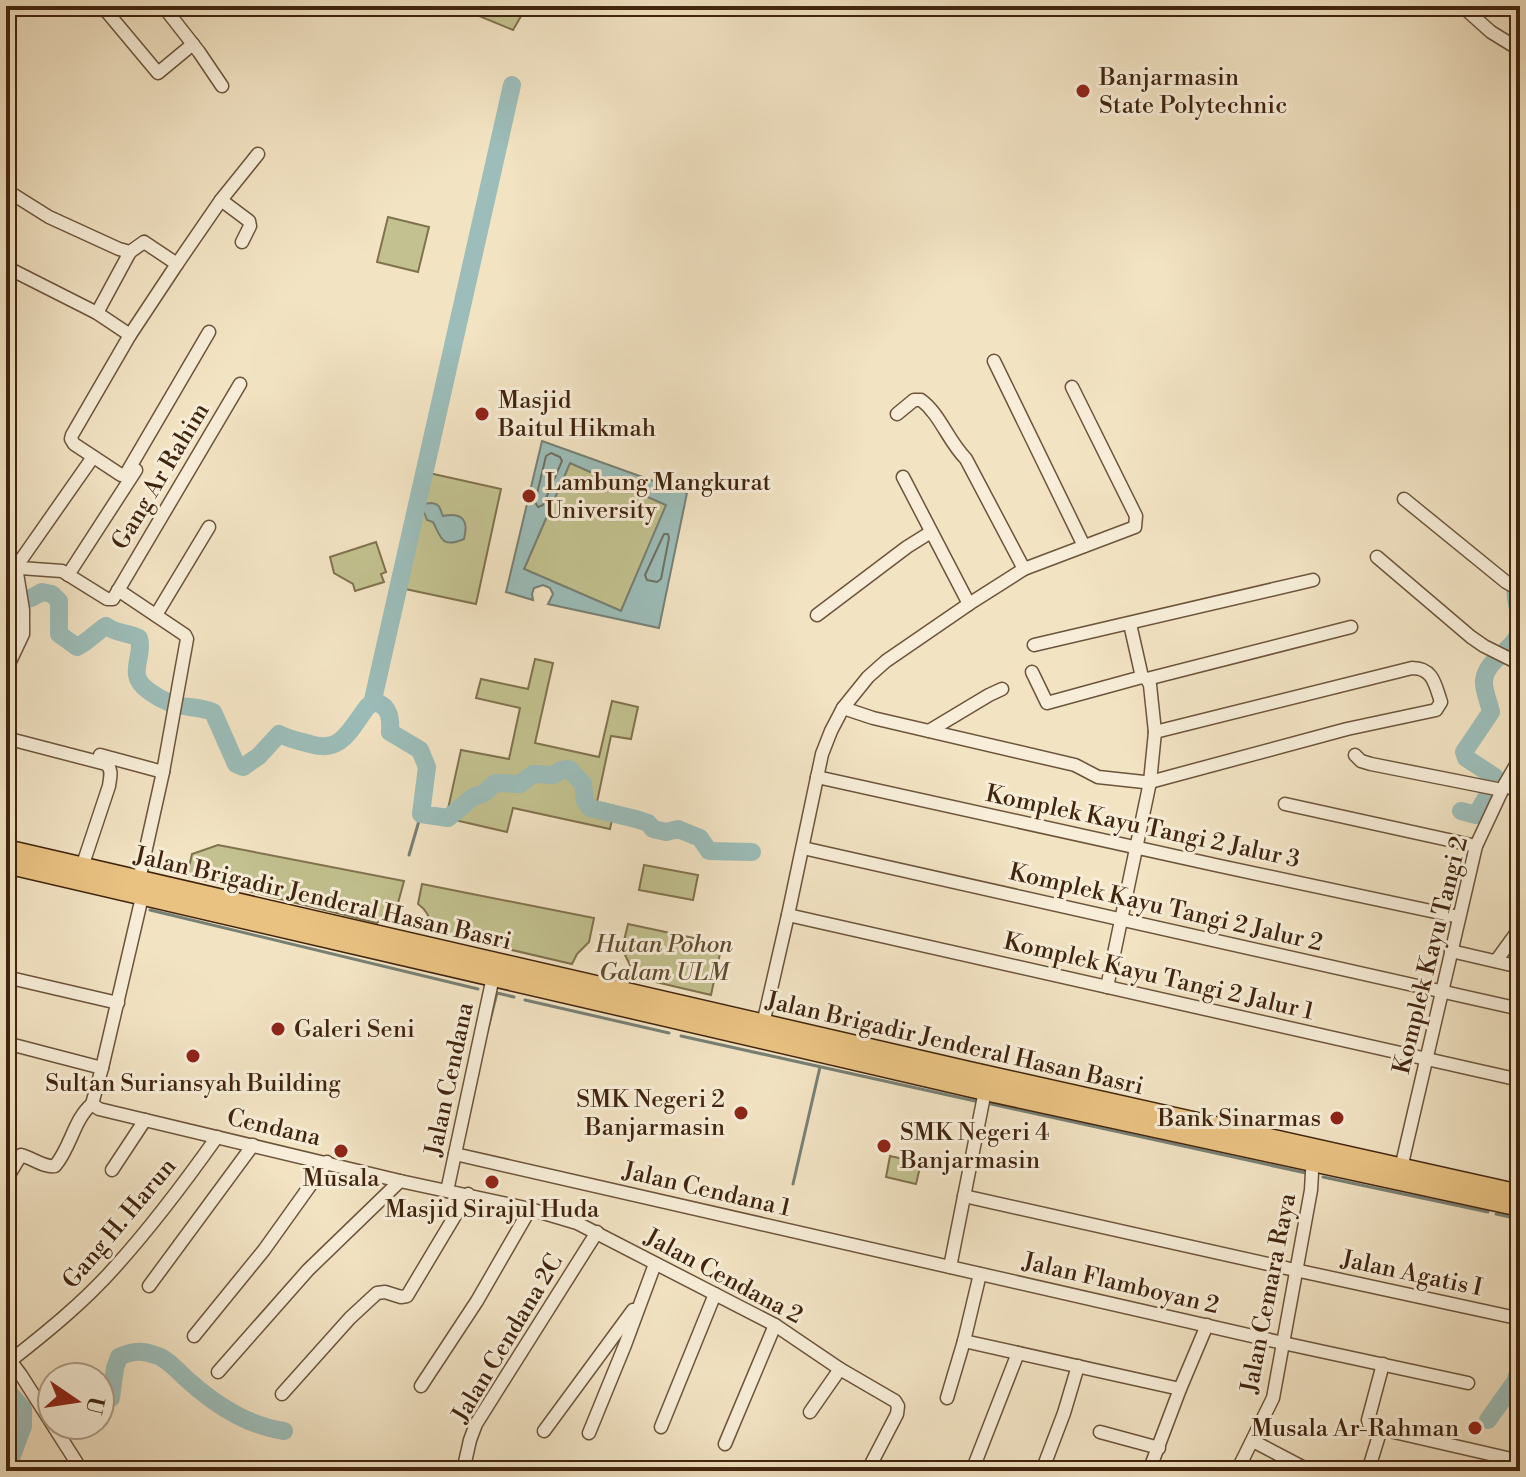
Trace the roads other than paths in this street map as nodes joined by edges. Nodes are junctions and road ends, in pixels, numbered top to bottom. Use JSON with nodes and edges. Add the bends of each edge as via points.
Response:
{"nodes":[{"id":1,"x":102,"y":6,"type":"edge"},
{"id":2,"x":163,"y":6,"type":"edge"},
{"id":3,"x":1462,"y":6,"type":"edge"},
{"id":4,"x":193,"y":44,"type":"junction"},
{"id":5,"x":1517,"y":48,"type":"dead end"},
{"id":6,"x":222,"y":86,"type":"dead end"},
{"id":7,"x":258,"y":154,"type":"dead end"},
{"id":8,"x":6,"y":190,"type":"edge"},
{"id":9,"x":221,"y":200,"type":"junction"},
{"id":10,"x":242,"y":242,"type":"dead end"},
{"id":11,"x":130,"y":252,"type":"junction"},
{"id":12,"x":177,"y":264,"type":"junction"},
{"id":13,"x":6,"y":267,"type":"edge"},
{"id":14,"x":97,"y":313,"type":"junction"},
{"id":15,"x":209,"y":332,"type":"dead end"},
{"id":16,"x":130,"y":335,"type":"junction"},
{"id":17,"x":994,"y":361,"type":"dead end"},
{"id":18,"x":240,"y":384,"type":"dead end"},
{"id":19,"x":1072,"y":387,"type":"dead end"},
{"id":20,"x":183,"y":392,"type":"dead end"},
{"id":21,"x":897,"y":414,"type":"dead end"},
{"id":22,"x":93,"y":457,"type":"junction"},
{"id":23,"x":903,"y":477,"type":"dead end"},
{"id":24,"x":1404,"y":499,"type":"dead end"},
{"id":25,"x":209,"y":527,"type":"dead end"},
{"id":26,"x":931,"y":532,"type":"junction"},
{"id":27,"x":1084,"y":546,"type":"junction"},
{"id":28,"x":1377,"y":557,"type":"dead end"},
{"id":29,"x":11,"y":567,"type":"edge"},
{"id":30,"x":1024,"y":569,"type":"junction"},
{"id":31,"x":68,"y":575,"type":"junction"},
{"id":32,"x":1313,"y":580,"type":"dead end"},
{"id":33,"x":118,"y":590,"type":"junction"},
{"id":34,"x":1520,"y":590,"type":"edge"},
{"id":35,"x":969,"y":604,"type":"junction"},
{"id":36,"x":156,"y":615,"type":"junction"},
{"id":37,"x":817,"y":615,"type":"dead end"},
{"id":38,"x":1130,"y":624,"type":"junction"},
{"id":39,"x":1351,"y":627,"type":"dead end"},
{"id":40,"x":1034,"y":645,"type":"dead end"},
{"id":41,"x":10,"y":653,"type":"edge"},
{"id":42,"x":1520,"y":664,"type":"edge"},
{"id":43,"x":6,"y":670,"type":"edge"},
{"id":44,"x":1032,"y":672,"type":"dead end"},
{"id":45,"x":1145,"y":678,"type":"junction"},
{"id":46,"x":1002,"y":689,"type":"dead end"},
{"id":47,"x":843,"y":708,"type":"junction"},
{"id":48,"x":6,"y":730,"type":"edge"},
{"id":49,"x":929,"y":731,"type":"junction"},
{"id":50,"x":1155,"y":732,"type":"junction"},
{"id":51,"x":6,"y":738,"type":"edge"},
{"id":52,"x":1355,"y":755,"type":"dead end"},
{"id":53,"x":1520,"y":758,"type":"edge"},
{"id":54,"x":163,"y":772,"type":"junction"},
{"id":55,"x":817,"y":777,"type":"junction"},
{"id":56,"x":1150,"y":782,"type":"junction"},
{"id":57,"x":1504,"y":787,"type":"junction"},
{"id":58,"x":1520,"y":794,"type":"edge"},
{"id":59,"x":1285,"y":804,"type":"dead end"},
{"id":60,"x":1476,"y":846,"type":"junction"},
{"id":61,"x":1137,"y":847,"type":"junction"},
{"id":62,"x":803,"y":848,"type":"junction"},
{"id":63,"x":6,"y":849,"type":"edge"},
{"id":64,"x":6,"y":864,"type":"edge"},
{"id":65,"x":82,"y":867,"type":"junction"},
{"id":66,"x":140,"y":888,"type":"junction"},
{"id":67,"x":788,"y":915,"type":"junction"},
{"id":68,"x":1459,"y":917,"type":"junction"},
{"id":69,"x":1122,"y":920,"type":"junction"},
{"id":70,"x":1520,"y":928,"type":"edge"},
{"id":71,"x":1451,"y":951,"type":"junction"},
{"id":72,"x":1496,"y":961,"type":"junction"},
{"id":73,"x":1520,"y":967,"type":"edge"},
{"id":74,"x":6,"y":977,"type":"edge"},
{"id":75,"x":493,"y":977,"type":"junction"},
{"id":76,"x":1107,"y":987,"type":"junction"},
{"id":77,"x":1442,"y":991,"type":"junction"},
{"id":78,"x":118,"y":1003,"type":"junction"},
{"id":79,"x":1520,"y":1009,"type":"edge"},
{"id":80,"x":763,"y":1024,"type":"junction"},
{"id":81,"x":6,"y":1043,"type":"edge"},
{"id":82,"x":1426,"y":1059,"type":"junction"},
{"id":83,"x":102,"y":1068,"type":"junction"},
{"id":84,"x":1520,"y":1080,"type":"edge"},
{"id":85,"x":985,"y":1091,"type":"junction"},
{"id":86,"x":1057,"y":1099,"type":"junction"},
{"id":87,"x":92,"y":1104,"type":"junction"},
{"id":88,"x":145,"y":1120,"type":"junction"},
{"id":89,"x":217,"y":1137,"type":"junction"},
{"id":90,"x":253,"y":1145,"type":"junction"},
{"id":91,"x":455,"y":1154,"type":"junction"},
{"id":92,"x":1313,"y":1156,"type":"junction"},
{"id":93,"x":327,"y":1162,"type":"junction"},
{"id":94,"x":1401,"y":1168,"type":"junction"},
{"id":95,"x":112,"y":1170,"type":"dead end"},
{"id":96,"x":6,"y":1180,"type":"edge"},
{"id":97,"x":400,"y":1181,"type":"junction"},
{"id":98,"x":447,"y":1191,"type":"junction"},
{"id":99,"x":468,"y":1194,"type":"junction"},
{"id":100,"x":964,"y":1196,"type":"junction"},
{"id":101,"x":1517,"y":1200,"type":"edge"},
{"id":102,"x":530,"y":1209,"type":"junction"},
{"id":103,"x":597,"y":1232,"type":"junction"},
{"id":104,"x":655,"y":1264,"type":"junction"},
{"id":105,"x":950,"y":1267,"type":"junction"},
{"id":106,"x":1295,"y":1270,"type":"junction"},
{"id":107,"x":980,"y":1274,"type":"junction"},
{"id":108,"x":149,"y":1286,"type":"dead end"},
{"id":109,"x":715,"y":1294,"type":"junction"},
{"id":110,"x":642,"y":1298,"type":"junction"},
{"id":111,"x":1520,"y":1316,"type":"edge"},
{"id":112,"x":775,"y":1325,"type":"junction"},
{"id":113,"x":1207,"y":1325,"type":"junction"},
{"id":114,"x":194,"y":1336,"type":"dead end"},
{"id":115,"x":964,"y":1341,"type":"junction"},
{"id":116,"x":1283,"y":1343,"type":"junction"},
{"id":117,"x":1018,"y":1353,"type":"junction"},
{"id":118,"x":8,"y":1358,"type":"edge"},
{"id":119,"x":1383,"y":1364,"type":"junction"},
{"id":120,"x":1078,"y":1366,"type":"junction"},
{"id":121,"x":840,"y":1369,"type":"junction"},
{"id":122,"x":218,"y":1372,"type":"dead end"},
{"id":123,"x":1468,"y":1383,"type":"dead end"},
{"id":124,"x":421,"y":1386,"type":"dead end"},
{"id":125,"x":1180,"y":1389,"type":"junction"},
{"id":126,"x":282,"y":1394,"type":"dead end"},
{"id":127,"x":947,"y":1398,"type":"dead end"},
{"id":128,"x":810,"y":1412,"type":"dead end"},
{"id":129,"x":661,"y":1427,"type":"dead end"},
{"id":130,"x":1381,"y":1429,"type":"junction"},
{"id":131,"x":544,"y":1431,"type":"dead end"},
{"id":132,"x":1100,"y":1432,"type":"dead end"},
{"id":133,"x":589,"y":1433,"type":"dead end"},
{"id":134,"x":1253,"y":1441,"type":"junction"},
{"id":135,"x":725,"y":1444,"type":"dead end"},
{"id":136,"x":1159,"y":1448,"type":"junction"},
{"id":137,"x":1518,"y":1464,"type":"edge"},
{"id":138,"x":82,"y":1471,"type":"edge"},
{"id":139,"x":463,"y":1471,"type":"edge"},
{"id":140,"x":870,"y":1471,"type":"edge"},
{"id":141,"x":972,"y":1471,"type":"edge"},
{"id":142,"x":1042,"y":1471,"type":"edge"},
{"id":143,"x":1149,"y":1471,"type":"edge"},
{"id":144,"x":1237,"y":1471,"type":"edge"},
{"id":145,"x":1310,"y":1471,"type":"edge"},
{"id":146,"x":1368,"y":1471,"type":"edge"}],
"edges":[{"from":1,"to":4,"type":"street","via":[[158,73]]},
{"from":2,"to":4,"type":"street"},
{"from":3,"to":5,"type":"street"},
{"from":4,"to":6,"type":"street"},
{"from":7,"to":9,"type":"street"},
{"from":8,"to":11,"type":"street","via":[[49,217]]},
{"from":9,"to":10,"type":"street","via":[[249,221]]},
{"from":9,"to":12,"type":"street"},
{"from":11,"to":12,"type":"street","via":[[144,242]]},
{"from":11,"to":14,"type":"street"},
{"from":12,"to":16,"type":"street"},
{"from":13,"to":14,"type":"street"},
{"from":14,"to":16,"type":"street"},
{"from":15,"to":22,"type":"street","via":[[126,474]]},
{"from":16,"to":22,"type":"street","via":[[72,435],[74,444]]},
{"from":17,"to":27,"type":"street"},
{"from":18,"to":33,"type":"street","name":"Gang Ar Rahim"},
{"from":19,"to":27,"type":"street","via":[[1136,516],[1135,527]]},
{"from":20,"to":31,"type":"street"},
{"from":21,"to":30,"type":"street","via":[[914,400],[928,406],[966,459]]},
{"from":22,"to":29,"type":"street"},
{"from":23,"to":26,"type":"street"},
{"from":24,"to":34,"type":"street"},
{"from":25,"to":36,"type":"street"},
{"from":26,"to":35,"type":"street"},
{"from":26,"to":37,"type":"street"},
{"from":27,"to":30,"type":"street"},
{"from":28,"to":42,"type":"street","via":[[1471,637]]},
{"from":29,"to":31,"type":"street"},
{"from":29,"to":41,"type":"street","via":[[21,593],[23,634]]},
{"from":30,"to":35,"type":"street"},
{"from":31,"to":33,"type":"street","via":[[107,599]]},
{"from":32,"to":38,"type":"street"},
{"from":33,"to":36,"type":"street"},
{"from":35,"to":47,"type":"street","via":[[886,661]]},
{"from":36,"to":54,"type":"street","via":[[187,639]]},
{"from":38,"to":40,"type":"street"},
{"from":38,"to":45,"type":"street"},
{"from":39,"to":45,"type":"street"},
{"from":41,"to":43,"type":"street"},
{"from":44,"to":45,"type":"street","via":[[1047,703]]},
{"from":45,"to":50,"type":"street"},
{"from":46,"to":49,"type":"street"},
{"from":47,"to":49,"type":"street"},
{"from":47,"to":55,"type":"street"},
{"from":48,"to":54,"type":"street"},
{"from":49,"to":56,"type":"street","via":[[1075,765],[1092,776]]},
{"from":50,"to":56,"type":"street"},
{"from":50,"to":56,"type":"street","via":[[1412,668],[1430,674],[1441,702],[1424,714]]},
{"from":51,"to":65,"type":"street","via":[[109,766],[109,786]]},
{"from":52,"to":57,"type":"street","via":[[1371,764]]},
{"from":53,"to":57,"type":"street","name":"Komplek Kayu Tangi 2"},
{"from":54,"to":66,"type":"street"},
{"from":55,"to":61,"type":"street","name":"Komplek Kayu Tangi 2 Jalur 3"},
{"from":55,"to":62,"type":"street"},
{"from":56,"to":61,"type":"street"},
{"from":57,"to":58,"type":"street"},
{"from":57,"to":60,"type":"street","name":"Komplek Kayu Tangi 2"},
{"from":59,"to":60,"type":"street"},
{"from":60,"to":68,"type":"street","name":"Komplek Kayu Tangi 2"},
{"from":61,"to":68,"type":"street","name":"Komplek Kayu Tangi 2 Jalur 3"},
{"from":61,"to":69,"type":"street"},
{"from":62,"to":67,"type":"street"},
{"from":62,"to":69,"type":"street","name":"Komplek Kayu Tangi 2 Jalur 2"},
{"from":63,"to":65,"type":"highway","name":"Jalan Brigadir Jenderal Hasan Basri"},
{"from":64,"to":66,"type":"highway","name":"Jalan Brigadir Jenderal Hasan Basri"},
{"from":65,"to":66,"type":"highway","name":"Jalan Brigadir Jenderal Hasan Basri"},
{"from":66,"to":75,"type":"highway","name":"Jalan Brigadir Jenderal Hasan Basri"},
{"from":66,"to":78,"type":"street"},
{"from":66,"to":80,"type":"highway","name":"Jalan Brigadir Jenderal Hasan Basri"},
{"from":67,"to":76,"type":"street","name":"Komplek Kayu Tangi 2 Jalur 1"},
{"from":67,"to":80,"type":"street"},
{"from":68,"to":71,"type":"street","name":"Komplek Kayu Tangi 2"},
{"from":69,"to":76,"type":"street"},
{"from":69,"to":77,"type":"street","name":"Komplek Kayu Tangi 2 Jalur 2"},
{"from":70,"to":72,"type":"street"},
{"from":71,"to":72,"type":"street"},
{"from":71,"to":77,"type":"street","name":"Komplek Kayu Tangi 2"},
{"from":72,"to":73,"type":"street"},
{"from":74,"to":78,"type":"street"},
{"from":75,"to":85,"type":"highway","name":"Jalan Brigadir Jenderal Hasan Basri"},
{"from":75,"to":91,"type":"street","name":"Jalan Cendana"},
{"from":76,"to":82,"type":"street","name":"Komplek Kayu Tangi 2 Jalur 1"},
{"from":77,"to":79,"type":"street","name":"Komplek Kayu Tangi 2 Jalur 2"},
{"from":77,"to":82,"type":"street","name":"Komplek Kayu Tangi 2"},
{"from":78,"to":83,"type":"street"},
{"from":80,"to":86,"type":"highway","name":"Jalan Brigadir Jenderal Hasan Basri"},
{"from":81,"to":83,"type":"street"},
{"from":82,"to":84,"type":"street","name":"Komplek Kayu Tangi 2 Jalur 1"},
{"from":82,"to":94,"type":"street","name":"Komplek Kayu Tangi 2"},
{"from":83,"to":87,"type":"street"},
{"from":85,"to":86,"type":"highway","name":"Jalan Brigadir Jenderal Hasan Basri"},
{"from":85,"to":100,"type":"street"},
{"from":86,"to":92,"type":"highway","name":"Jalan Brigadir Jenderal Hasan Basri"},
{"from":87,"to":88,"type":"street","name":"Cendana"},
{"from":87,"to":96,"type":"street","via":[[55,1166],[21,1155]]},
{"from":88,"to":89,"type":"street","name":"Cendana"},
{"from":88,"to":95,"type":"street"},
{"from":89,"to":90,"type":"street","name":"Cendana"},
{"from":89,"to":118,"type":"street","name":"Gang H. Harun","via":[[114,1269],[46,1334]]},
{"from":90,"to":93,"type":"street","name":"Cendana"},
{"from":90,"to":108,"type":"street"},
{"from":91,"to":98,"type":"street","name":"Jalan Cendana"},
{"from":91,"to":105,"type":"street","name":"Jalan Cendana 1"},
{"from":92,"to":94,"type":"highway","name":"Jalan Brigadir Jenderal Hasan Basri"},
{"from":92,"to":101,"type":"highway","name":"Jalan Brigadir Jenderal Hasan Basri"},
{"from":92,"to":106,"type":"street","name":"Jalan Cemara Raya"},
{"from":93,"to":97,"type":"street","name":"Cendana"},
{"from":93,"to":114,"type":"street"},
{"from":94,"to":101,"type":"highway","name":"Jalan Brigadir Jenderal Hasan Basri"},
{"from":97,"to":98,"type":"street","name":"Cendana"},
{"from":97,"to":122,"type":"street","via":[[308,1270]]},
{"from":98,"to":99,"type":"street","name":"Jalan Cendana 2"},
{"from":99,"to":102,"type":"street","name":"Jalan Cendana 2"},
{"from":99,"to":126,"type":"street","via":[[407,1296],[377,1293]]},
{"from":100,"to":105,"type":"street"},
{"from":100,"to":106,"type":"street","name":"Jalan Agatis I"},
{"from":102,"to":103,"type":"street","name":"Jalan Cendana 2"},
{"from":102,"to":124,"type":"street"},
{"from":103,"to":104,"type":"street","name":"Jalan Cendana 2"},
{"from":103,"to":139,"type":"street","name":"Jalan Cendana 2C","via":[[476,1424]]},
{"from":104,"to":109,"type":"street","name":"Jalan Cendana 2"},
{"from":104,"to":110,"type":"street"},
{"from":105,"to":107,"type":"street","name":"Jalan Flamboyan 2"},
{"from":106,"to":111,"type":"street","name":"Jalan Agatis I"},
{"from":106,"to":116,"type":"street","name":"Jalan Cemara Raya"},
{"from":107,"to":113,"type":"street","name":"Jalan Flamboyan 2"},
{"from":107,"to":115,"type":"street"},
{"from":109,"to":112,"type":"street","name":"Jalan Cendana 2"},
{"from":109,"to":129,"type":"street"},
{"from":110,"to":131,"type":"street"},
{"from":110,"to":133,"type":"street"},
{"from":112,"to":121,"type":"street","name":"Jalan Cendana 2"},
{"from":112,"to":135,"type":"street"},
{"from":113,"to":116,"type":"street","name":"Jalan Flamboyan 2"},
{"from":113,"to":125,"type":"street"},
{"from":115,"to":117,"type":"street"},
{"from":115,"to":127,"type":"street"},
{"from":116,"to":119,"type":"street","name":"Jalan Flamboyan 2"},
{"from":116,"to":134,"type":"street","name":"Jalan Cemara Raya","via":[[1273,1398]]},
{"from":117,"to":120,"type":"street"},
{"from":117,"to":141,"type":"street"},
{"from":118,"to":138,"type":"street"},
{"from":119,"to":123,"type":"street","name":"Jalan Flamboyan 2"},
{"from":119,"to":130,"type":"street","via":[[1368,1421]]},
{"from":120,"to":125,"type":"street"},
{"from":120,"to":142,"type":"street"},
{"from":121,"to":128,"type":"street"},
{"from":121,"to":140,"type":"street","name":"Jalan Cendana 2","via":[[898,1406]]},
{"from":125,"to":136,"type":"street"},
{"from":130,"to":137,"type":"street"},
{"from":130,"to":146,"type":"street"},
{"from":132,"to":136,"type":"street"},
{"from":134,"to":144,"type":"street","name":"Jalan Cemara Raya"},
{"from":134,"to":145,"type":"street"},
{"from":136,"to":143,"type":"street"}]}
